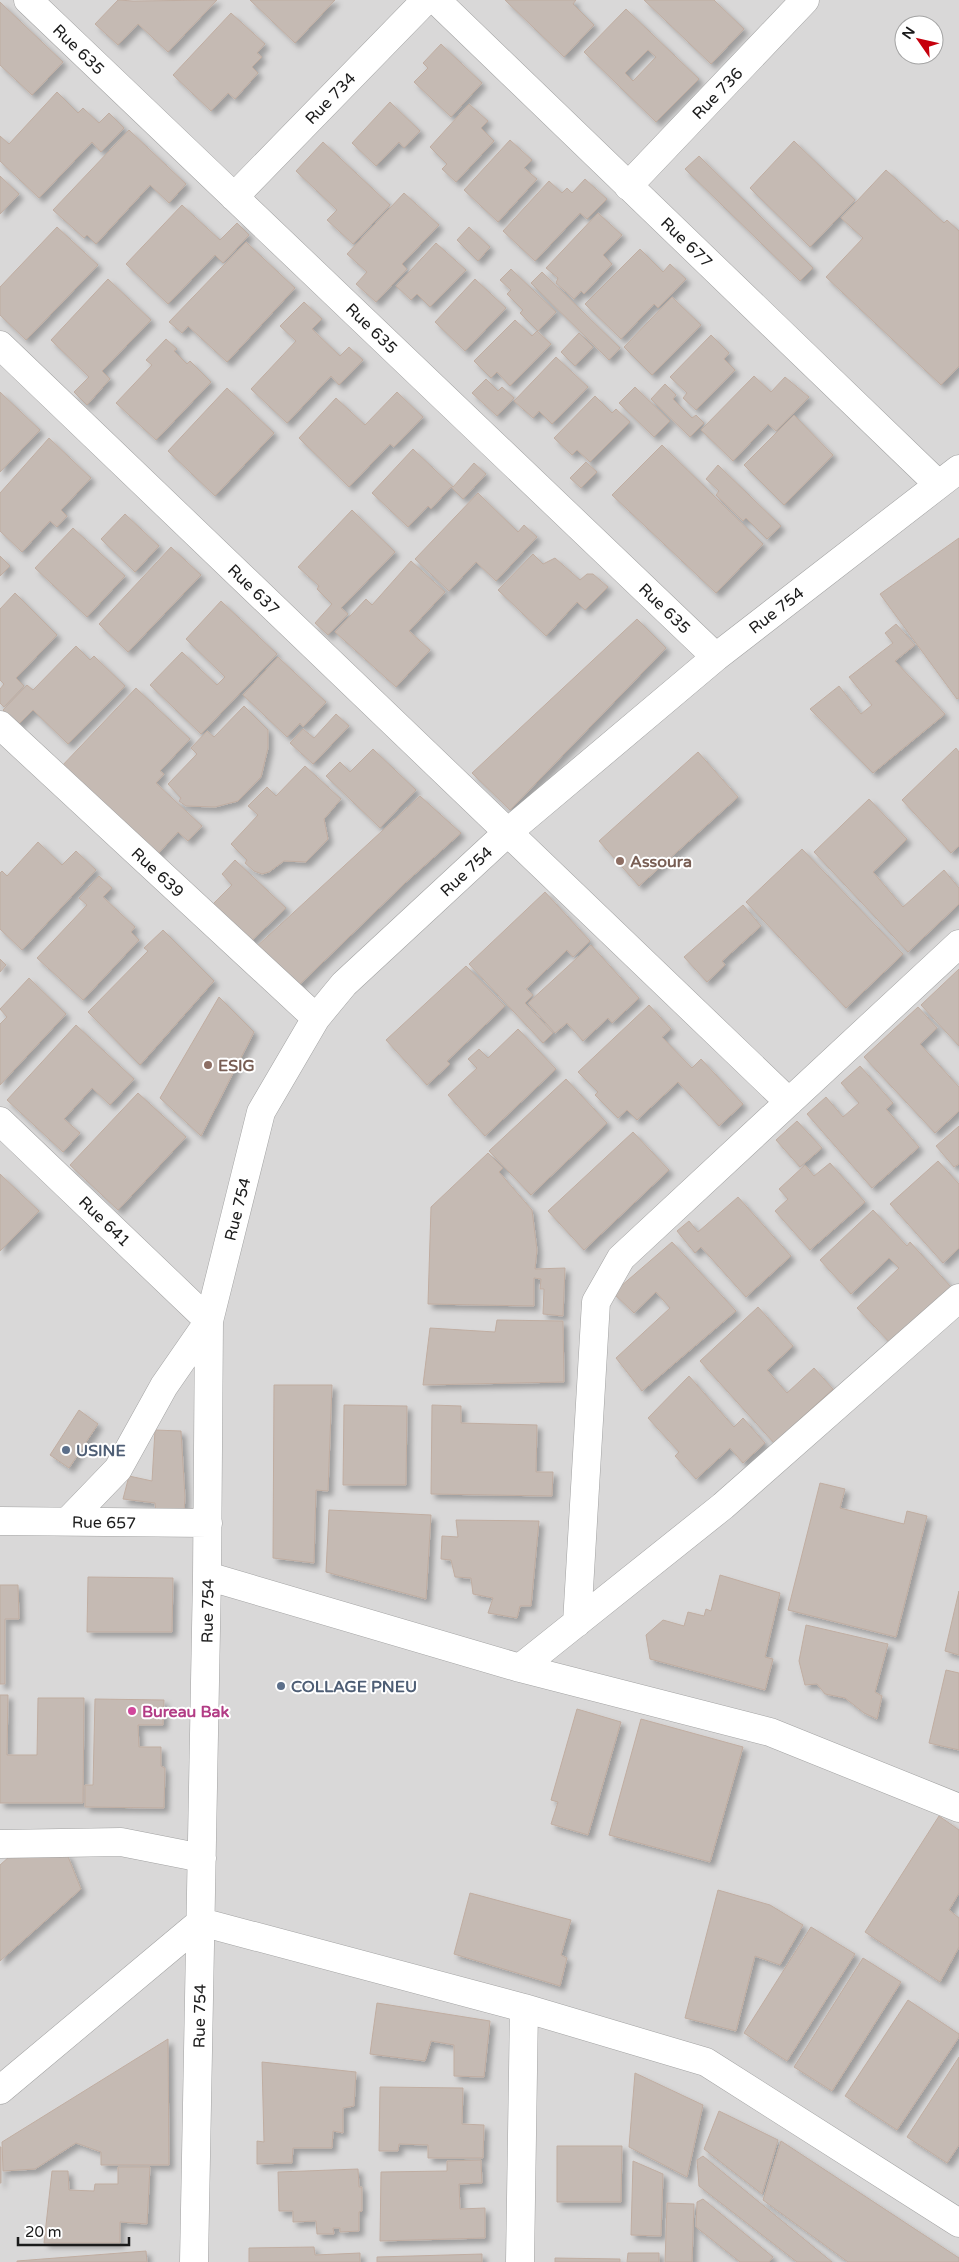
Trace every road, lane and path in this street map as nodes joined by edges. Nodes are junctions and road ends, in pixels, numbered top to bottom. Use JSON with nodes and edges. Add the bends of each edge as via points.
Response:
{"nodes":[{"id":1,"x":28,"y":0,"type":"edge"},
{"id":2,"x":426,"y":0,"type":"edge"},
{"id":3,"x":436,"y":0,"type":"edge"},
{"id":4,"x":805,"y":0,"type":"edge"},
{"id":5,"x":628,"y":186,"type":"junction"},
{"id":6,"x":234,"y":197,"type":"junction"},
{"id":7,"x":0,"y":345,"type":"edge"},
{"id":8,"x":948,"y":476,"type":"edge"},
{"id":9,"x":716,"y":656,"type":"junction"},
{"id":10,"x":0,"y":725,"type":"edge"},
{"id":11,"x":507,"y":833,"type":"junction"},
{"id":12,"x":959,"y":944,"type":"edge"},
{"id":13,"x":316,"y":1018,"type":"junction"},
{"id":14,"x":789,"y":1102,"type":"junction"},
{"id":15,"x":0,"y":1121,"type":"edge"},
{"id":16,"x":959,"y":1298,"type":"edge"},
{"id":17,"x":209,"y":1321,"type":"junction"},
{"id":18,"x":0,"y":1521,"type":"edge"},
{"id":19,"x":68,"y":1521,"type":"junction"},
{"id":20,"x":208,"y":1523,"type":"junction"},
{"id":21,"x":207,"y":1576,"type":"junction"},
{"id":22,"x":577,"y":1623,"type":"junction"},
{"id":23,"x":520,"y":1668,"type":"junction"},
{"id":24,"x":959,"y":1808,"type":"edge"},
{"id":25,"x":0,"y":1844,"type":"edge"},
{"id":26,"x":202,"y":1858,"type":"junction"},
{"id":27,"x":201,"y":1922,"type":"junction"},
{"id":28,"x":524,"y":2008,"type":"junction"},
{"id":29,"x":0,"y":2090,"type":"edge"},
{"id":30,"x":959,"y":2223,"type":"edge"},
{"id":31,"x":194,"y":2262,"type":"edge"},
{"id":32,"x":520,"y":2262,"type":"edge"}],
"edges":[{"from":1,"to":6,"type":"street","name":"Rue 635"},
{"from":2,"to":6,"type":"street","name":"Rue 734"},
{"from":3,"to":5,"type":"street","name":"Rue 677"},
{"from":4,"to":5,"type":"street","name":"Rue 736"},
{"from":5,"to":8,"type":"street","name":"Rue 677"},
{"from":6,"to":9,"type":"street","name":"Rue 635"},
{"from":7,"to":11,"type":"street","name":"Rue 637"},
{"from":8,"to":9,"type":"street","name":"Rue 754"},
{"from":9,"to":11,"type":"street","name":"Rue 754"},
{"from":10,"to":13,"type":"street","name":"Rue 639"},
{"from":11,"to":13,"type":"street","name":"Rue 754","via":[[344,984]]},
{"from":11,"to":14,"type":"street","name":"Rue 637"},
{"from":12,"to":14,"type":"street"},
{"from":13,"to":17,"type":"street","name":"Rue 754","via":[[261,1112]]},
{"from":14,"to":22,"type":"street","via":[[621,1258],[596,1302]]},
{"from":15,"to":17,"type":"street","name":"Rue 641"},
{"from":16,"to":22,"type":"street","via":[[723,1506]]},
{"from":17,"to":19,"type":"street","via":[[164,1386],[118,1469]]},
{"from":17,"to":20,"type":"street","name":"Rue 754"},
{"from":18,"to":19,"type":"street","name":"Rue 657"},
{"from":19,"to":20,"type":"street","name":"Rue 657"},
{"from":20,"to":21,"type":"street","name":"Rue 754"},
{"from":21,"to":23,"type":"street"},
{"from":21,"to":26,"type":"street","name":"Rue 754"},
{"from":22,"to":23,"type":"street"},
{"from":23,"to":24,"type":"street","via":[[770,1732]]},
{"from":25,"to":26,"type":"street","via":[[121,1842]]},
{"from":26,"to":27,"type":"street","name":"Rue 754"},
{"from":27,"to":28,"type":"street"},
{"from":27,"to":29,"type":"street"},
{"from":27,"to":31,"type":"street","name":"Rue 754"},
{"from":28,"to":30,"type":"street","via":[[706,2062]]},
{"from":28,"to":32,"type":"street"}]}
